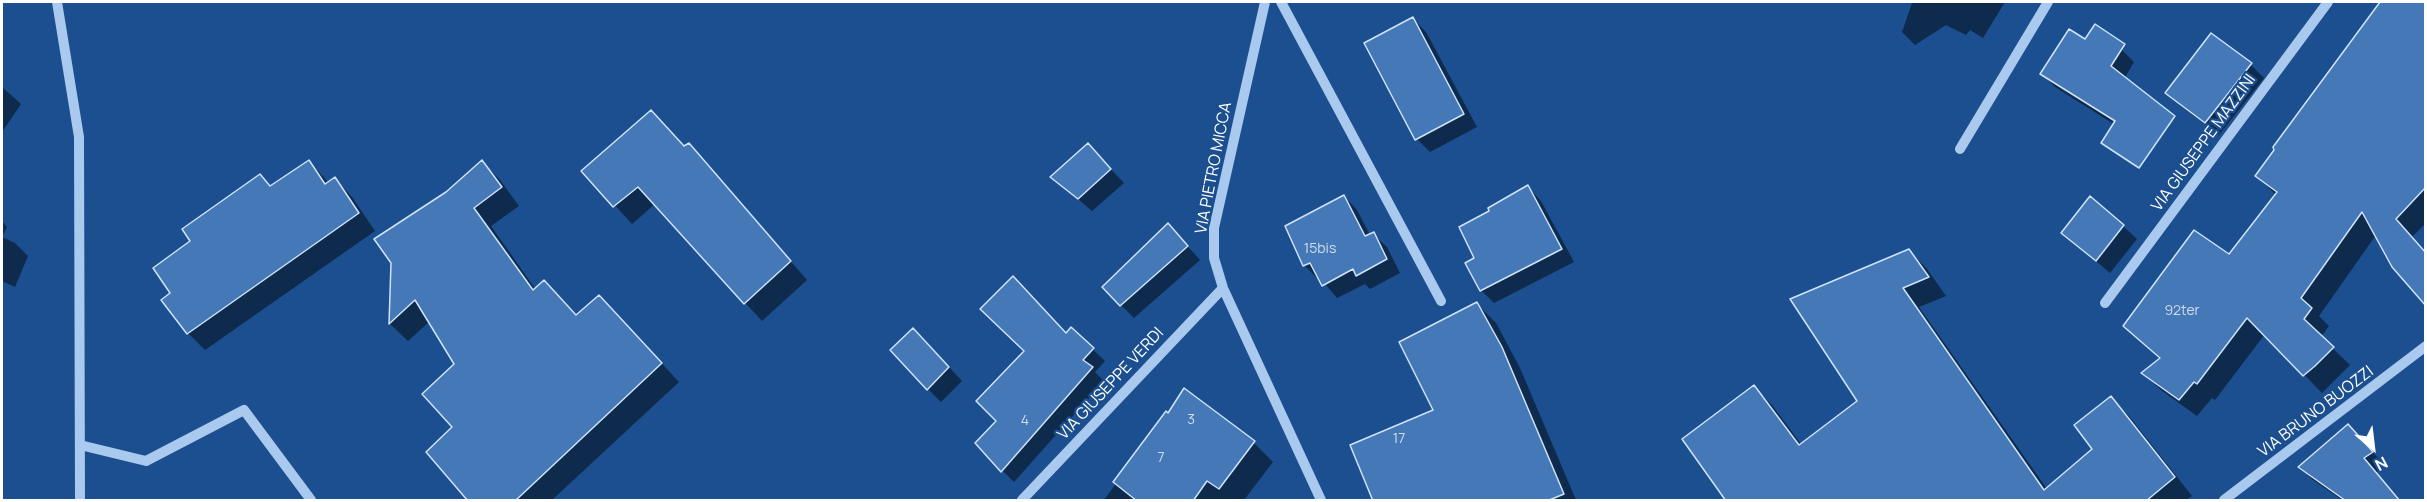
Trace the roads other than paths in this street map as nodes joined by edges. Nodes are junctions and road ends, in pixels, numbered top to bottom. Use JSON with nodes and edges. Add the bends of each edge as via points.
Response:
{"nodes":[{"id":1,"x":57,"y":2,"type":"edge"},
{"id":2,"x":1265,"y":2,"type":"edge"},
{"id":3,"x":1281,"y":2,"type":"edge"},
{"id":4,"x":2048,"y":2,"type":"edge"},
{"id":5,"x":2328,"y":2,"type":"edge"},
{"id":6,"x":1960,"y":149,"type":"dead end"},
{"id":7,"x":1223,"y":288,"type":"junction"},
{"id":8,"x":1441,"y":301,"type":"dead end"},
{"id":9,"x":2105,"y":303,"type":"dead end"},
{"id":10,"x":2426,"y":346,"type":"edge"},
{"id":11,"x":80,"y":445,"type":"junction"},
{"id":12,"x":80,"y":501,"type":"edge"},
{"id":13,"x":311,"y":501,"type":"edge"},
{"id":14,"x":1022,"y":501,"type":"edge"},
{"id":15,"x":1321,"y":501,"type":"edge"},
{"id":16,"x":2224,"y":501,"type":"edge"}],
"edges":[{"from":1,"to":11,"type":"street","via":[[78,137]]},
{"from":2,"to":7,"type":"street","name":"VIA PIETRO MICCA","via":[[1214,228],[1214,258]]},
{"from":3,"to":8,"type":"street"},
{"from":4,"to":6,"type":"street"},
{"from":5,"to":9,"type":"street","name":"VIA GIUSEPPE MAZZINI"},
{"from":7,"to":14,"type":"street","name":"VIA GIUSEPPE VERDI"},
{"from":7,"to":15,"type":"street","name":"VIA PIETRO MICCA"},
{"from":10,"to":16,"type":"street","name":"VIA BRUNO BUOZZI"},
{"from":11,"to":12,"type":"street"},
{"from":11,"to":13,"type":"street","via":[[146,461],[244,410]]}]}
